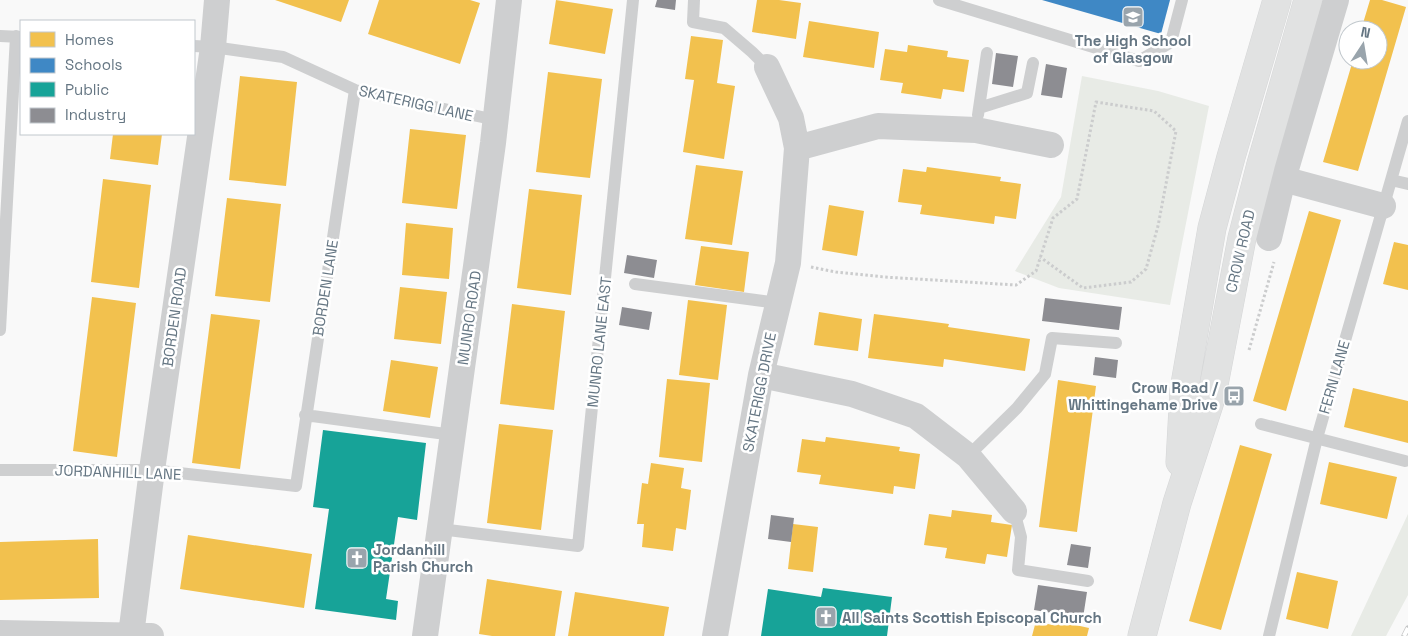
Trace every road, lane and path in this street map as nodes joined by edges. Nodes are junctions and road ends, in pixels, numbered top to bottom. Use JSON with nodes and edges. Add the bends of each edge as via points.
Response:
{"nodes":[{"id":1,"x":217,"y":0,"type":"edge"},
{"id":2,"x":509,"y":0,"type":"edge"},
{"id":3,"x":633,"y":0,"type":"edge"},
{"id":4,"x":694,"y":0,"type":"edge"},
{"id":5,"x":938,"y":0,"type":"edge"},
{"id":6,"x":1182,"y":0,"type":"edge"},
{"id":7,"x":1277,"y":0,"type":"edge"},
{"id":8,"x":1308,"y":0,"type":"edge"},
{"id":9,"x":1336,"y":0,"type":"edge"},
{"id":10,"x":0,"y":36,"type":"edge"},
{"id":11,"x":18,"y":36,"type":"edge"},
{"id":12,"x":203,"y":46,"type":"edge"},
{"id":13,"x":987,"y":53,"type":"dead end"},
{"id":14,"x":1033,"y":63,"type":"dead end"},
{"id":15,"x":766,"y":68,"type":"joint"},
{"id":16,"x":355,"y":90,"type":"junction"},
{"id":17,"x":195,"y":113,"type":"edge"},
{"id":18,"x":978,"y":119,"type":"junction"},
{"id":19,"x":496,"y":120,"type":"junction"},
{"id":20,"x":1408,"y":121,"type":"edge"},
{"id":21,"x":192,"y":135,"type":"edge"},
{"id":22,"x":1051,"y":145,"type":"dead end"},
{"id":23,"x":797,"y":148,"type":"junction"},
{"id":24,"x":1283,"y":178,"type":"junction"},
{"id":25,"x":1391,"y":180,"type":"junction"},
{"id":26,"x":1408,"y":184,"type":"edge"},
{"id":27,"x":1383,"y":206,"type":"junction"},
{"id":28,"x":1268,"y":238,"type":"dead end"},
{"id":29,"x":1040,"y":257,"type":"junction"},
{"id":30,"x":788,"y":263,"type":"junction"},
{"id":31,"x":635,"y":284,"type":"dead end"},
{"id":32,"x":778,"y":303,"type":"junction"},
{"id":33,"x":0,"y":330,"type":"edge"},
{"id":34,"x":1116,"y":343,"type":"dead end"},
{"id":35,"x":761,"y":375,"type":"junction"},
{"id":36,"x":305,"y":415,"type":"junction"},
{"id":37,"x":1261,"y":424,"type":"dead end"},
{"id":38,"x":453,"y":435,"type":"junction"},
{"id":39,"x":1317,"y":438,"type":"junction"},
{"id":40,"x":968,"y":456,"type":"junction"},
{"id":41,"x":1405,"y":461,"type":"dead end"},
{"id":42,"x":0,"y":470,"type":"edge"},
{"id":43,"x":152,"y":470,"type":"junction"},
{"id":44,"x":296,"y":486,"type":"joint"},
{"id":45,"x":1177,"y":503,"type":"junction"},
{"id":46,"x":1014,"y":512,"type":"joint"},
{"id":47,"x":440,"y":529,"type":"junction"},
{"id":48,"x":1088,"y":581,"type":"dead end"},
{"id":49,"x":0,"y":633,"type":"edge"},
{"id":50,"x":141,"y":635,"type":"edge"},
{"id":51,"x":425,"y":636,"type":"edge"},
{"id":52,"x":715,"y":636,"type":"edge"},
{"id":53,"x":1142,"y":636,"type":"edge"},
{"id":54,"x":1269,"y":636,"type":"edge"}],
"edges":[{"from":1,"to":12,"type":"street","name":"BORDEN ROAD"},
{"from":2,"to":19,"type":"street","name":"MUNRO ROAD"},
{"from":3,"to":47,"type":"lane","name":"MUNRO LANE EAST","via":[[578,546]]},
{"from":4,"to":15,"type":"lane","via":[[693,22],[724,28]]},
{"from":5,"to":6,"type":"lane","via":[[1139,61],[1171,42]]},
{"from":7,"to":45,"type":"main road","name":"CROW ROAD","via":[[1212,228],[1184,390]]},
{"from":8,"to":45,"type":"main road","name":"CROW ROAD","via":[[1242,238],[1212,395]]},
{"from":9,"to":24,"type":"street"},
{"from":10,"to":11,"type":"lane"},
{"from":11,"to":33,"type":"lane"},
{"from":12,"to":16,"type":"lane","name":"SKATERIGG LANE","via":[[283,57]]},
{"from":12,"to":17,"type":"street","name":"BORDEN ROAD"},
{"from":13,"to":18,"type":"lane"},
{"from":14,"to":18,"type":"lane","via":[[1027,93]]},
{"from":15,"to":23,"type":"street","name":"SKATERIGG DRIVE","via":[[791,118]]},
{"from":16,"to":19,"type":"lane","name":"SKATERIGG LANE"},
{"from":16,"to":36,"type":"lane","name":"BORDEN LANE"},
{"from":18,"to":22,"type":"street"},
{"from":18,"to":23,"type":"street","via":[[878,126]]},
{"from":19,"to":38,"type":"street","name":"MUNRO ROAD"},
{"from":20,"to":25,"type":"lane","name":"FERN LANE"},
{"from":21,"to":43,"type":"street","name":"BORDEN ROAD"},
{"from":23,"to":30,"type":"street","name":"SKATERIGG DRIVE"},
{"from":24,"to":27,"type":"street"},
{"from":24,"to":28,"type":"street"},
{"from":25,"to":26,"type":"lane"},
{"from":25,"to":27,"type":"lane","name":"FERN LANE"},
{"from":27,"to":39,"type":"lane","name":"FERN LANE"},
{"from":29,"to":29,"type":"path","via":[[1053,218],[1076,199],[1096,102],[1154,112],[1176,131],[1158,226],[1146,269],[1131,282],[1083,288]]},
{"from":29,"to":30,"type":"path","via":[[1036,271],[1016,285],[884,277]]},
{"from":30,"to":32,"type":"street","name":"SKATERIGG DRIVE"},
{"from":31,"to":32,"type":"lane"},
{"from":32,"to":35,"type":"street","name":"SKATERIGG DRIVE"},
{"from":34,"to":40,"type":"lane","via":[[1052,338],[1045,374],[1017,408]]},
{"from":35,"to":40,"type":"street","via":[[852,394],[916,416]]},
{"from":35,"to":52,"type":"street","name":"SKATERIGG DRIVE"},
{"from":36,"to":38,"type":"lane"},
{"from":36,"to":44,"type":"lane","name":"BORDEN LANE"},
{"from":37,"to":39,"type":"lane"},
{"from":38,"to":47,"type":"street","name":"MUNRO ROAD"},
{"from":39,"to":41,"type":"lane"},
{"from":39,"to":54,"type":"lane","name":"FERN LANE"},
{"from":40,"to":46,"type":"street"},
{"from":42,"to":43,"type":"lane","name":"JORDANHILL LANE"},
{"from":43,"to":44,"type":"lane","name":"JORDANHILL LANE"},
{"from":43,"to":50,"type":"street","name":"BORDEN ROAD"},
{"from":45,"to":53,"type":"main road","name":"CROW ROAD"},
{"from":46,"to":48,"type":"lane","via":[[1021,537],[1018,570]]},
{"from":47,"to":51,"type":"street","name":"MUNRO ROAD"},
{"from":49,"to":50,"type":"street"}]}
